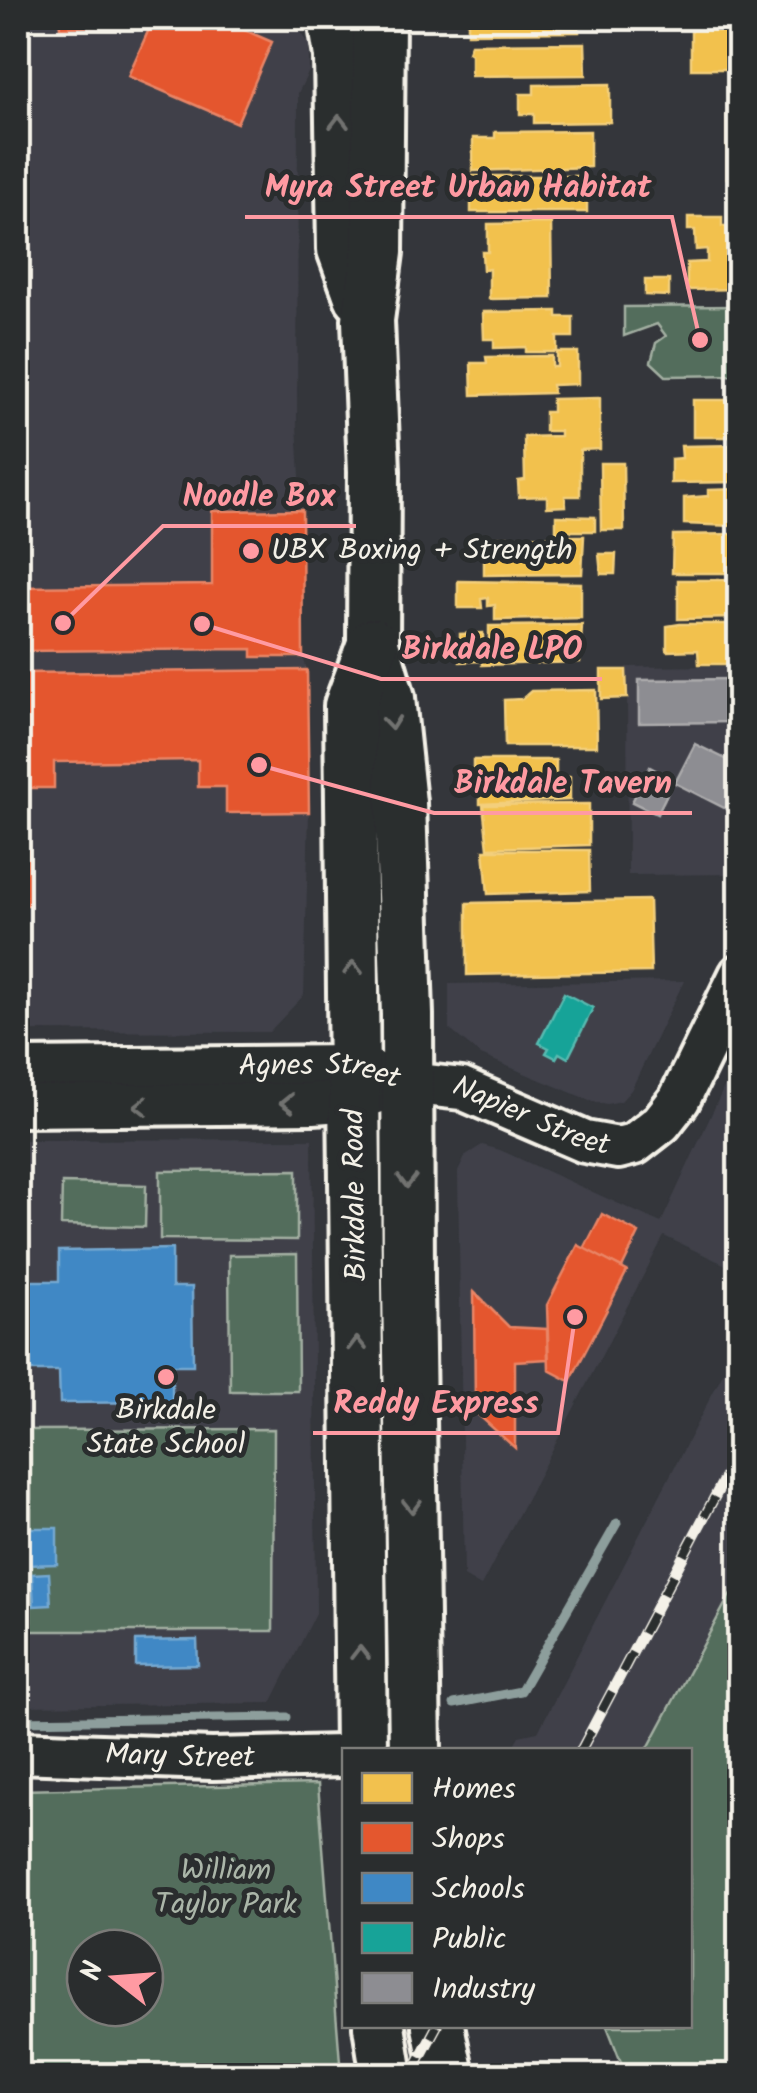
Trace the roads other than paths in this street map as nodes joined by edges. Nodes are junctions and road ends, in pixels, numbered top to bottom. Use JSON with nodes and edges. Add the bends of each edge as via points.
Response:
{"nodes":[{"id":1,"x":334,"y":18,"type":"edge"},
{"id":2,"x":379,"y":18,"type":"edge"},
{"id":3,"x":368,"y":320,"type":"junction"},
{"id":4,"x":373,"y":644,"type":"junction"},
{"id":5,"x":740,"y":975,"type":"edge"},
{"id":6,"x":18,"y":1070,"type":"edge"},
{"id":7,"x":355,"y":1083,"type":"junction"},
{"id":8,"x":408,"y":1084,"type":"junction"},
{"id":9,"x":18,"y":1106,"type":"edge"},
{"id":10,"x":361,"y":1748,"type":"edge"},
{"id":11,"x":415,"y":1748,"type":"edge"},
{"id":12,"x":18,"y":1752,"type":"edge"},
{"id":13,"x":342,"y":1756,"type":"edge"},
{"id":14,"x":379,"y":2028,"type":"edge"},
{"id":15,"x":438,"y":2028,"type":"edge"},
{"id":16,"x":387,"y":2076,"type":"edge"},
{"id":17,"x":448,"y":2076,"type":"edge"}],
"edges":[{"from":3,"to":1,"type":"main road","name":"Birkdale Road","one_way":true,"via":[[343,249]]},
{"from":2,"to":3,"type":"main road","name":"Birkdale Road","via":[[376,252]]},
{"from":3,"to":4,"type":"main road","name":"Birkdale Road"},
{"from":7,"to":4,"type":"main road","name":"Birkdale Road","one_way":true,"via":[[350,706]]},
{"from":4,"to":8,"type":"main road","name":"Birkdale Road","one_way":true,"via":[[389,698],[400,803]]},
{"from":5,"to":8,"type":"street","name":"Napier Street","via":[[679,1100],[634,1144],[585,1142],[462,1090]]},
{"from":6,"to":7,"type":"street","name":"Agnes Street"},
{"from":7,"to":8,"type":"street","name":"Agnes Street"},
{"from":7,"to":9,"type":"street","name":"Agnes Street","one_way":true},
{"from":10,"to":7,"type":"main road","name":"Birkdale Road","one_way":true},
{"from":8,"to":11,"type":"main road","name":"Birkdale Road","one_way":true},
{"from":12,"to":13,"type":"street","name":"Mary Street"},
{"from":14,"to":16,"type":"main road"},
{"from":15,"to":17,"type":"main road"}]}
